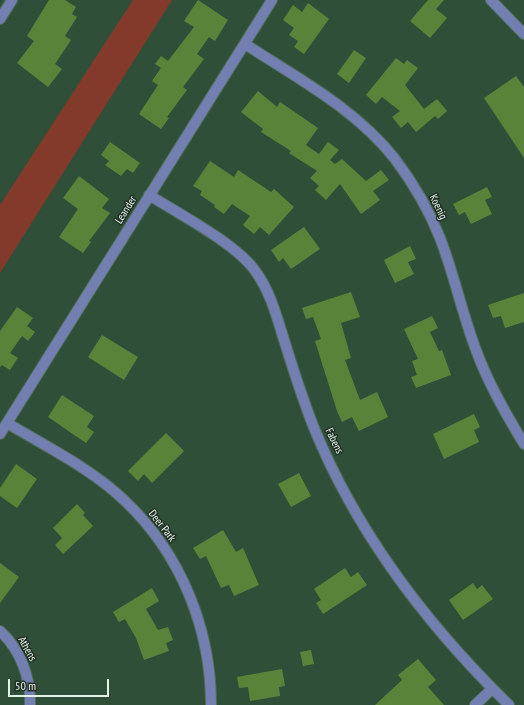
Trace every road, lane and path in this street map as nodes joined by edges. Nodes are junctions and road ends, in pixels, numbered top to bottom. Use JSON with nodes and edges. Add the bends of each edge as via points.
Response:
{"nodes":[{"id":1,"x":12,"y":0,"type":"edge"},
{"id":2,"x":272,"y":0,"type":"edge"},
{"id":3,"x":491,"y":0,"type":"edge"},
{"id":4,"x":0,"y":19,"type":"edge"},
{"id":5,"x":524,"y":34,"type":"edge"},
{"id":6,"x":244,"y":44,"type":"junction"},
{"id":7,"x":150,"y":195,"type":"junction"},
{"id":8,"x":7,"y":423,"type":"junction"},
{"id":9,"x":0,"y":434,"type":"edge"},
{"id":10,"x":524,"y":444,"type":"edge"},
{"id":11,"x":0,"y":631,"type":"edge"},
{"id":12,"x":492,"y":688,"type":"junction"},
{"id":13,"x":30,"y":705,"type":"edge"},
{"id":14,"x":211,"y":705,"type":"edge"},
{"id":15,"x":475,"y":705,"type":"edge"},
{"id":16,"x":509,"y":705,"type":"edge"}],
"edges":[{"from":1,"to":4,"type":"street"},
{"from":2,"to":6,"type":"street","name":"Leander"},
{"from":3,"to":5,"type":"street"},
{"from":6,"to":7,"type":"street","name":"Leander"},
{"from":6,"to":10,"type":"street","name":"Koenig","via":[[351,115],[374,136],[412,183],[440,238],[476,351],[502,407]]},
{"from":7,"to":8,"type":"street","name":"Leander"},
{"from":7,"to":12,"type":"street","name":"Fabens","via":[[240,254],[255,271],[267,290],[300,394],[354,510],[443,637]]},
{"from":8,"to":9,"type":"street","name":"Leander"},
{"from":8,"to":14,"type":"street","name":"Deer Park","via":[[102,483],[125,501],[154,533],[184,582],[195,608],[206,651]]},
{"from":11,"to":13,"type":"street","name":"Athens","via":[[14,647],[23,663],[29,685]]},
{"from":12,"to":15,"type":"street"},
{"from":12,"to":16,"type":"street","name":"Fabens"}]}
